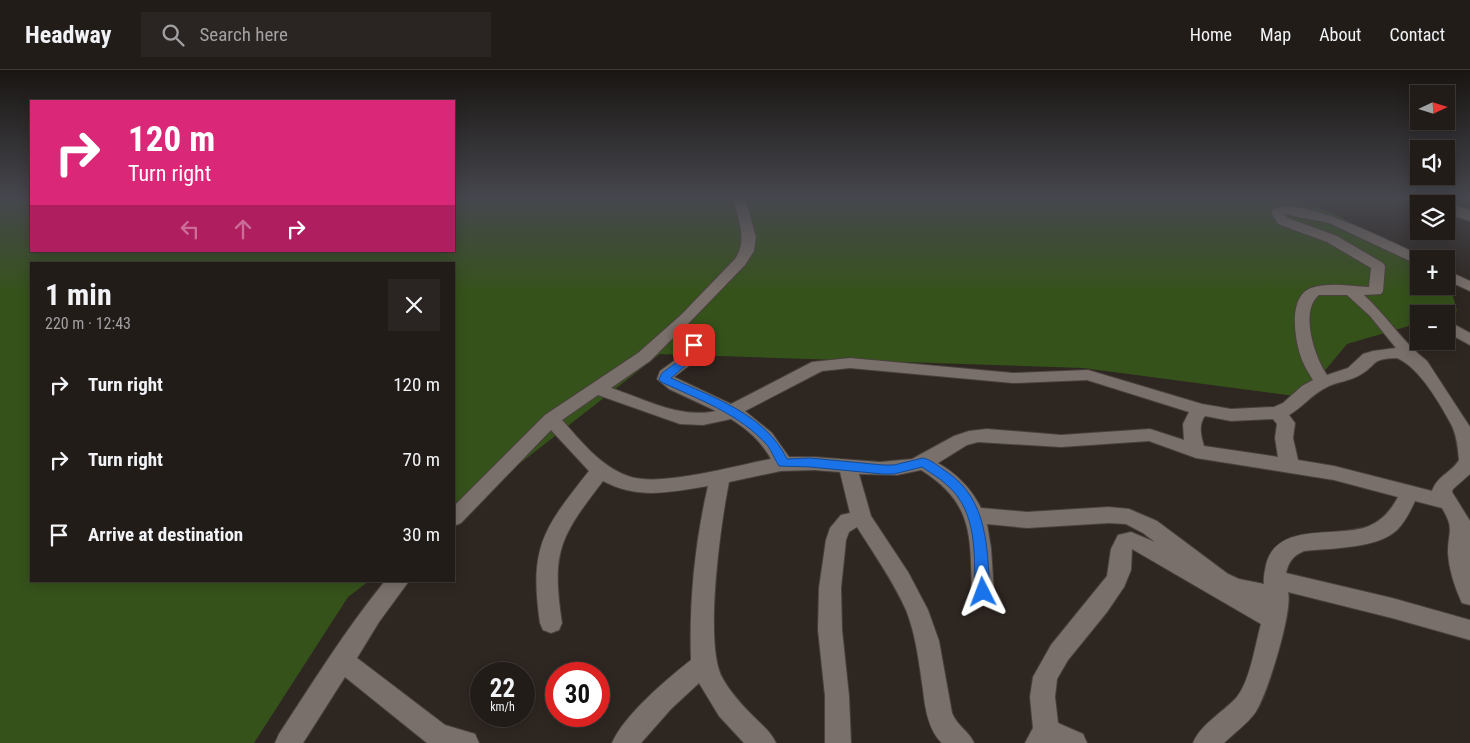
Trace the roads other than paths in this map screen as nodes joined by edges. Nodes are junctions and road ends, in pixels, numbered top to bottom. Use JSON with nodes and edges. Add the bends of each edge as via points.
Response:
{"nodes":[{"id":1,"x":747,"y":229,"type":"edge"},
{"id":2,"x":1306,"y":229,"type":"edge"},
{"id":3,"x":1353,"y":229,"type":"edge"},
{"id":4,"x":1410,"y":256,"type":"edge"},
{"id":5,"x":1455,"y":279,"type":"edge"},
{"id":6,"x":1470,"y":287,"type":"edge"},
{"id":7,"x":1352,"y":292,"type":"junction"},
{"id":8,"x":1455,"y":331,"type":"edge"},
{"id":9,"x":671,"y":332,"type":"junction"},
{"id":10,"x":1470,"y":340,"type":"edge"},
{"id":11,"x":1412,"y":358,"type":"junction"},
{"id":12,"x":1323,"y":382,"type":"junction"},
{"id":13,"x":598,"y":389,"type":"junction"},
{"id":14,"x":1201,"y":410,"type":"junction"},
{"id":15,"x":732,"y":411,"type":"junction"},
{"id":16,"x":1278,"y":413,"type":"junction"},
{"id":17,"x":551,"y":419,"type":"junction"},
{"id":18,"x":1465,"y":428,"type":"edge"},
{"id":19,"x":1196,"y":451,"type":"junction"},
{"id":20,"x":923,"y":462,"type":"junction"},
{"id":21,"x":783,"y":463,"type":"junction"},
{"id":22,"x":1289,"y":464,"type":"junction"},
{"id":23,"x":1468,"y":465,"type":"edge"},
{"id":24,"x":848,"y":467,"type":"junction"},
{"id":25,"x":600,"y":471,"type":"junction"},
{"id":26,"x":720,"y":477,"type":"junction"},
{"id":27,"x":1410,"y":492,"type":"junction"},
{"id":28,"x":1447,"y":502,"type":"junction"},
{"id":29,"x":975,"y":515,"type":"junction"},
{"id":30,"x":455,"y":517,"type":"edge"},
{"id":31,"x":862,"y":518,"type":"junction"},
{"id":32,"x":397,"y":582,"type":"edge"},
{"id":33,"x":1276,"y":587,"type":"junction"},
{"id":34,"x":983,"y":592,"type":"dead end"},
{"id":35,"x":1470,"y":596,"type":"edge"},
{"id":36,"x":1274,"y":620,"type":"junction"},
{"id":37,"x":550,"y":623,"type":"dead end"},
{"id":38,"x":1470,"y":630,"type":"edge"},
{"id":39,"x":341,"y":660,"type":"junction"},
{"id":40,"x":704,"y":664,"type":"junction"},
{"id":41,"x":1042,"y":737,"type":"edge"},
{"id":42,"x":437,"y":739,"type":"edge"},
{"id":43,"x":288,"y":743,"type":"edge"},
{"id":44,"x":466,"y":743,"type":"edge"},
{"id":45,"x":625,"y":743,"type":"edge"},
{"id":46,"x":763,"y":743,"type":"edge"},
{"id":47,"x":838,"y":743,"type":"edge"},
{"id":48,"x":960,"y":743,"type":"edge"},
{"id":49,"x":1074,"y":743,"type":"edge"},
{"id":50,"x":1206,"y":743,"type":"edge"}],
"edges":[{"from":1,"to":9,"type":"street","via":[[747,251],[740,262]]},
{"from":2,"to":7,"type":"street","via":[[1332,239],[1378,266],[1376,291]]},
{"from":3,"to":4,"type":"street"},
{"from":5,"to":6,"type":"street"},
{"from":7,"to":11,"type":"street","via":[[1375,313]]},
{"from":7,"to":12,"type":"street","via":[[1314,292],[1308,296],[1304,308],[1305,344]]},
{"from":8,"to":10,"type":"street"},
{"from":9,"to":13,"type":"street"},
{"from":9,"to":15,"type":"street","via":[[691,340],[695,350],[665,379]]},
{"from":11,"to":12,"type":"street","via":[[1399,353],[1379,354],[1369,358],[1354,372]]},
{"from":11,"to":18,"type":"street","via":[[1421,365]]},
{"from":12,"to":16,"type":"street"},
{"from":13,"to":15,"type":"street","via":[[680,418],[710,419]]},
{"from":13,"to":17,"type":"street"},
{"from":14,"to":15,"type":"street","via":[[1088,375],[1013,378],[850,363],[818,366]]},
{"from":14,"to":16,"type":"street","via":[[1231,415]]},
{"from":14,"to":19,"type":"street","via":[[1190,423]]},
{"from":15,"to":21,"type":"street","via":[[765,434]]},
{"from":16,"to":22,"type":"street","via":[[1286,423],[1284,444]]},
{"from":17,"to":25,"type":"street"},
{"from":17,"to":30,"type":"street"},
{"from":18,"to":23,"type":"street"},
{"from":19,"to":20,"type":"street","via":[[1150,435],[1051,441],[978,436],[951,444],[934,458]]},
{"from":19,"to":22,"type":"street"},
{"from":20,"to":24,"type":"street","via":[[894,470]]},
{"from":20,"to":29,"type":"street","via":[[952,482],[966,497]]},
{"from":21,"to":24,"type":"street"},
{"from":21,"to":26,"type":"street"},
{"from":22,"to":27,"type":"street"},
{"from":23,"to":28,"type":"street","via":[[1444,485],[1442,492]]},
{"from":24,"to":31,"type":"street"},
{"from":25,"to":26,"type":"street","via":[[634,486]]},
{"from":25,"to":37,"type":"street","via":[[558,530],[547,560]]},
{"from":26,"to":40,"type":"street","via":[[713,508],[703,601]]},
{"from":27,"to":28,"type":"street"},
{"from":27,"to":33,"type":"street","via":[[1399,514],[1388,526],[1370,534],[1301,543],[1287,549],[1278,561]]},
{"from":28,"to":35,"type":"street","via":[[1461,523],[1459,554]]},
{"from":29,"to":33,"type":"street","via":[[1028,520],[1109,515],[1129,517],[1150,527],[1220,580],[1243,590]]},
{"from":29,"to":34,"type":"street","via":[[980,537]]},
{"from":31,"to":47,"type":"street","via":[[840,528],[830,588]]},
{"from":31,"to":48,"type":"street","via":[[917,610],[927,641],[939,714],[946,730]]},
{"from":32,"to":39,"type":"street","via":[[370,615]]},
{"from":33,"to":36,"type":"street"},
{"from":33,"to":38,"type":"street","via":[[1392,608]]},
{"from":36,"to":41,"type":"street","via":[[1139,542],[1125,541],[1122,566],[1116,581],[1057,658],[1045,679]]},
{"from":36,"to":50,"type":"street","via":[[1254,692],[1245,706]]},
{"from":39,"to":42,"type":"street","via":[[389,696]]},
{"from":39,"to":43,"type":"street"},
{"from":40,"to":45,"type":"street","via":[[647,714]]},
{"from":40,"to":46,"type":"street","via":[[718,694]]},
{"from":41,"to":49,"type":"street"},
{"from":42,"to":44,"type":"street"}]}
